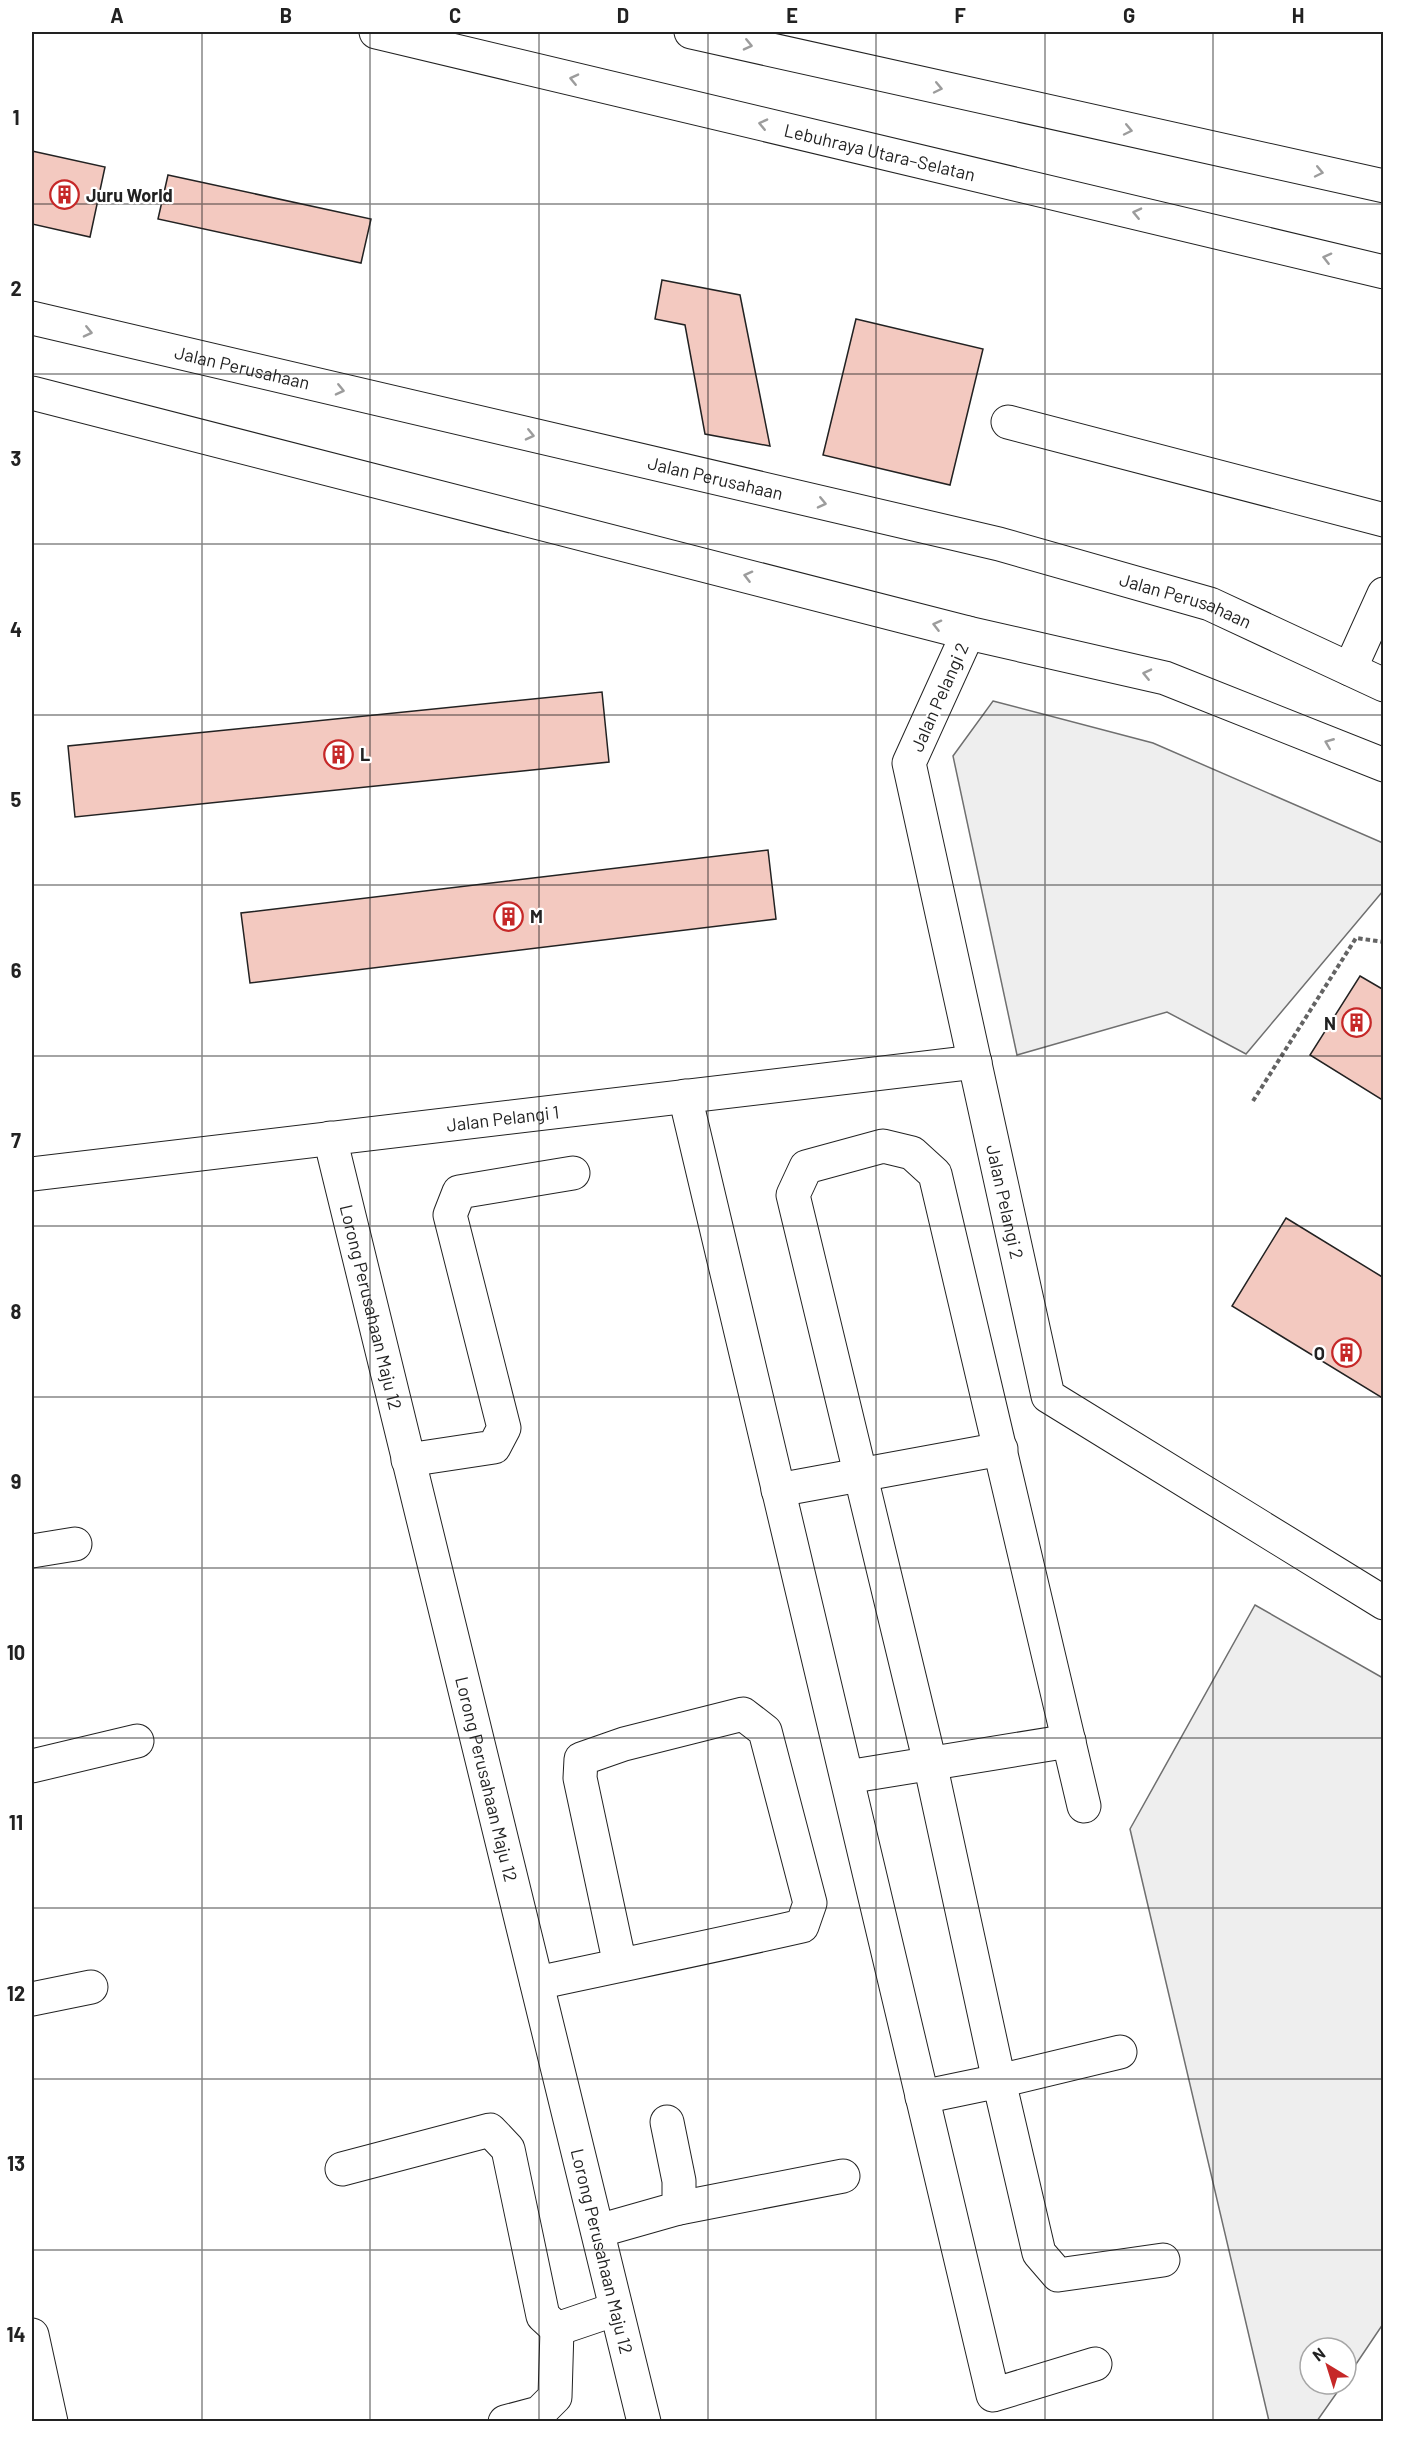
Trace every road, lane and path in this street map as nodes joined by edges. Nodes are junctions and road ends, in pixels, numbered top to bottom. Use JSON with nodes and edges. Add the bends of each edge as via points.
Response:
{"nodes":[{"id":1,"x":376,"y":32,"type":"edge"},
{"id":2,"x":691,"y":32,"type":"edge"},
{"id":3,"x":1383,"y":186,"type":"edge"},
{"id":4,"x":1383,"y":272,"type":"edge"},
{"id":5,"x":32,"y":318,"type":"edge"},
{"id":6,"x":32,"y":393,"type":"edge"},
{"id":7,"x":1008,"y":422,"type":"dead end"},
{"id":8,"x":1383,"y":520,"type":"edge"},
{"id":9,"x":1383,"y":594,"type":"edge"},
{"id":10,"x":968,"y":633,"type":"junction"},
{"id":11,"x":1350,"y":669,"type":"junction"},
{"id":12,"x":1383,"y":685,"type":"edge"},
{"id":13,"x":1383,"y":765,"type":"edge"},
{"id":14,"x":1383,"y":942,"type":"edge"},
{"id":15,"x":975,"y":1062,"type":"junction"},
{"id":16,"x":685,"y":1096,"type":"junction"},
{"id":17,"x":1253,"y":1101,"type":"dead end"},
{"id":18,"x":330,"y":1138,"type":"junction"},
{"id":19,"x":573,"y":1173,"type":"dead end"},
{"id":20,"x":32,"y":1174,"type":"edge"},
{"id":21,"x":1001,"y":1449,"type":"junction"},
{"id":22,"x":408,"y":1460,"type":"junction"},
{"id":23,"x":861,"y":1475,"type":"junction"},
{"id":24,"x":778,"y":1490,"type":"junction"},
{"id":25,"x":75,"y":1544,"type":"dead end"},
{"id":26,"x":32,"y":1551,"type":"edge"},
{"id":27,"x":1383,"y":1603,"type":"edge"},
{"id":28,"x":137,"y":1741,"type":"dead end"},
{"id":29,"x":1069,"y":1741,"type":"junction"},
{"id":30,"x":930,"y":1763,"type":"junction"},
{"id":31,"x":32,"y":1766,"type":"edge"},
{"id":32,"x":847,"y":1777,"type":"junction"},
{"id":33,"x":1084,"y":1806,"type":"dead end"},
{"id":34,"x":620,"y":1965,"type":"junction"},
{"id":35,"x":537,"y":1983,"type":"junction"},
{"id":36,"x":91,"y":1987,"type":"dead end"},
{"id":37,"x":32,"y":1999,"type":"edge"},
{"id":38,"x":1120,"y":2052,"type":"dead end"},
{"id":39,"x":999,"y":2081,"type":"junction"},
{"id":40,"x":922,"y":2097,"type":"junction"},
{"id":41,"x":667,"y":2122,"type":"dead end"},
{"id":42,"x":342,"y":2169,"type":"dead end"},
{"id":43,"x":843,"y":2176,"type":"dead end"},
{"id":44,"x":679,"y":2208,"type":"junction"},
{"id":45,"x":598,"y":2231,"type":"junction"},
{"id":46,"x":1163,"y":2260,"type":"dead end"},
{"id":47,"x":616,"y":2309,"type":"junction"},
{"id":48,"x":557,"y":2329,"type":"junction"},
{"id":49,"x":33,"y":2352,"type":"edge"},
{"id":50,"x":1095,"y":2364,"type":"dead end"},
{"id":51,"x":51,"y":2421,"type":"edge"},
{"id":52,"x":506,"y":2421,"type":"edge"},
{"id":53,"x":644,"y":2421,"type":"edge"}],
"edges":[{"from":4,"to":1,"type":"main road","name":"Lebuhraya Utara–Selatan","one_way":true},
{"from":2,"to":3,"type":"main road","one_way":true},
{"from":5,"to":11,"type":"main road","name":"Jalan Perusahaan","one_way":true,"via":[[999,544],[1210,604]]},
{"from":10,"to":6,"type":"main road","one_way":true},
{"from":7,"to":8,"type":"main road"},
{"from":9,"to":11,"type":"main road"},
{"from":13,"to":10,"type":"main road","one_way":true,"via":[[1165,678]]},
{"from":10,"to":15,"type":"main road","name":"Jalan Pelangi 2","via":[[909,764]]},
{"from":11,"to":12,"type":"main road","name":"Jalan Perusahaan"},
{"from":14,"to":17,"type":"path","via":[[1356,938]]},
{"from":15,"to":16,"type":"main road","name":"Jalan Pelangi 1"},
{"from":15,"to":27,"type":"main road","name":"Jalan Pelangi 2","via":[[1048,1396]]},
{"from":16,"to":18,"type":"main road","name":"Jalan Pelangi 1"},
{"from":16,"to":24,"type":"main road"},
{"from":18,"to":20,"type":"main road","name":"Jalan Pelangi 1"},
{"from":18,"to":22,"type":"main road","name":"Lorong Perusahaan Maju 12"},
{"from":19,"to":22,"type":"main road","via":[[459,1192],[450,1215],[504,1428],[494,1447]]},
{"from":21,"to":23,"type":"main road"},
{"from":21,"to":23,"type":"main road","via":[[934,1174],[912,1153],[883,1146],[806,1167],[793,1195]]},
{"from":21,"to":29,"type":"main road"},
{"from":22,"to":35,"type":"main road","name":"Lorong Perusahaan Maju 12"},
{"from":23,"to":24,"type":"main road"},
{"from":23,"to":30,"type":"main road"},
{"from":24,"to":32,"type":"main road"},
{"from":25,"to":26,"type":"main road"},
{"from":28,"to":31,"type":"main road"},
{"from":29,"to":30,"type":"main road"},
{"from":29,"to":33,"type":"main road"},
{"from":30,"to":32,"type":"main road"},
{"from":30,"to":39,"type":"main road"},
{"from":32,"to":40,"type":"main road"},
{"from":34,"to":34,"type":"main road","via":[[580,1778],[581,1759],[743,1714],[765,1731],[810,1903],[802,1926]]},
{"from":34,"to":35,"type":"main road"},
{"from":35,"to":45,"type":"main road","name":"Lorong Perusahaan Maju 12"},
{"from":36,"to":37,"type":"main road"},
{"from":38,"to":39,"type":"main road"},
{"from":39,"to":40,"type":"main road"},
{"from":39,"to":46,"type":"main road","via":[[1039,2253],[1058,2275]]},
{"from":40,"to":50,"type":"main road","via":[[993,2395]]},
{"from":41,"to":44,"type":"main road","via":[[679,2181]]},
{"from":42,"to":48,"type":"main road","via":[[490,2130],[508,2149],[543,2316]]},
{"from":43,"to":44,"type":"main road"},
{"from":44,"to":45,"type":"main road"},
{"from":45,"to":47,"type":"main road","name":"Lorong Perusahaan Maju 12"},
{"from":47,"to":48,"type":"main road"},
{"from":47,"to":53,"type":"main road","name":"Lorong Perusahaan Maju 12"},
{"from":48,"to":52,"type":"main road","via":[[555,2397],[538,2413]]},
{"from":49,"to":51,"type":"main road"}]}
